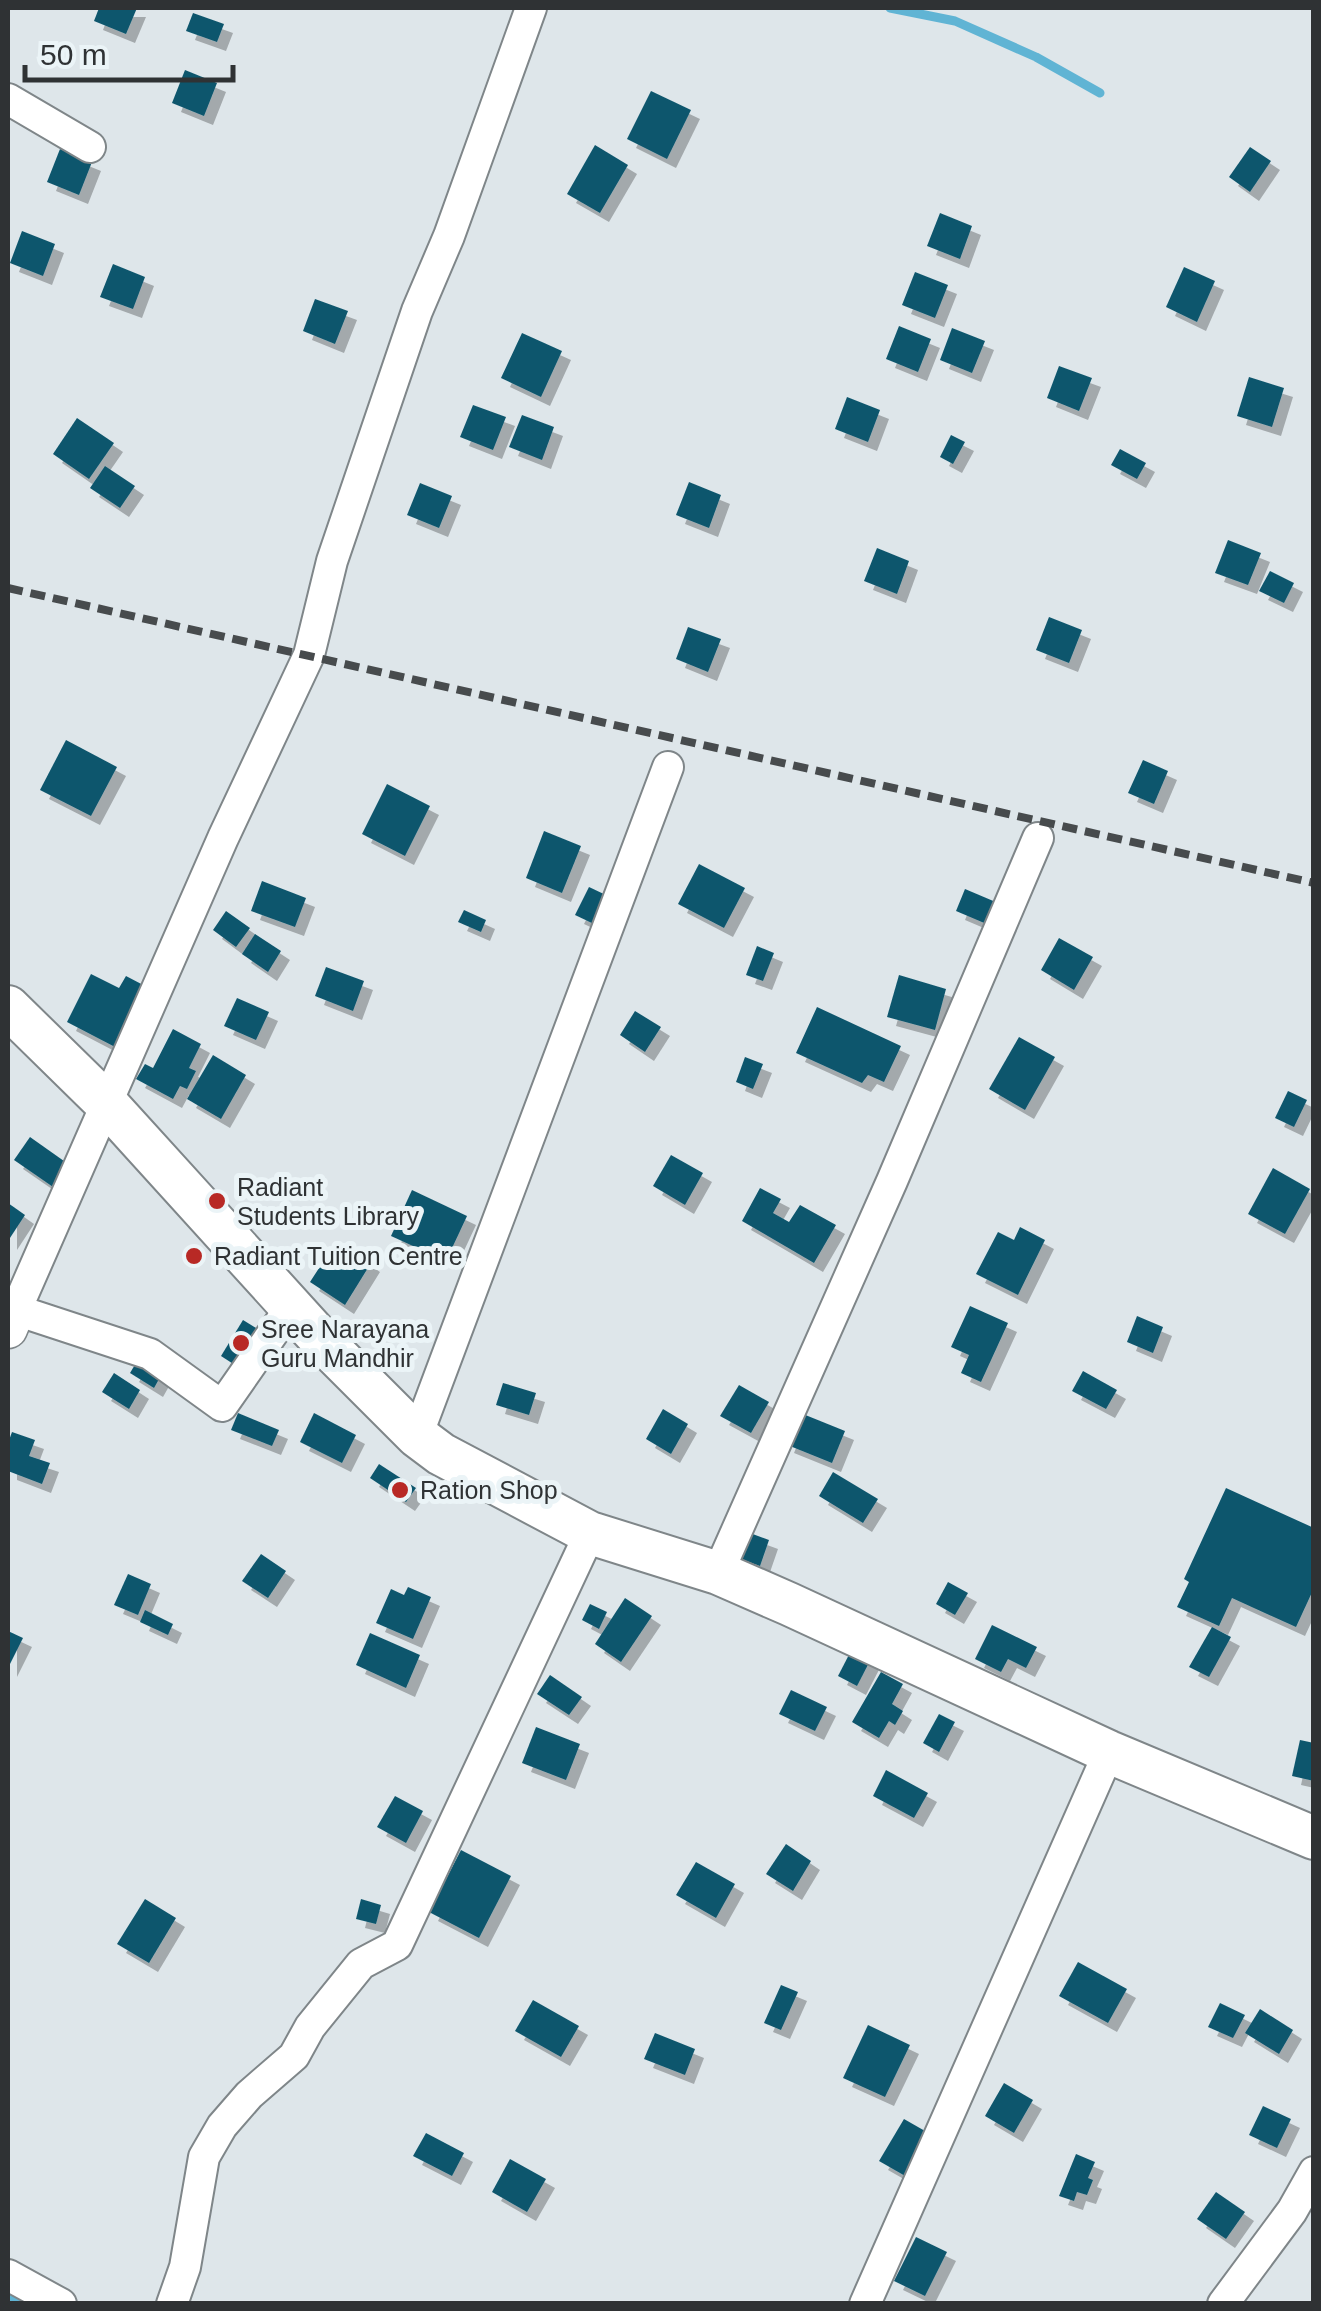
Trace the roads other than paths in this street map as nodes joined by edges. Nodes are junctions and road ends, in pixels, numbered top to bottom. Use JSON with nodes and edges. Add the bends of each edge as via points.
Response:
{"nodes":[{"id":1,"x":531,"y":8,"type":"edge"},
{"id":2,"x":8,"y":99,"type":"edge"},
{"id":3,"x":90,"y":147,"type":"dead end"},
{"id":4,"x":668,"y":767,"type":"dead end"},
{"id":5,"x":1038,"y":838,"type":"dead end"},
{"id":6,"x":8,"y":1006,"type":"edge"},
{"id":7,"x":106,"y":1104,"type":"junction"},
{"id":8,"x":291,"y":1306,"type":"junction"},
{"id":9,"x":12,"y":1320,"type":"edge"},
{"id":10,"x":418,"y":1436,"type":"junction"},
{"id":11,"x":590,"y":1533,"type":"junction"},
{"id":12,"x":718,"y":1573,"type":"junction"},
{"id":13,"x":1109,"y":1752,"type":"junction"},
{"id":14,"x":1314,"y":1838,"type":"edge"},
{"id":15,"x":1314,"y":2172,"type":"edge"},
{"id":16,"x":8,"y":2275,"type":"edge"},
{"id":17,"x":61,"y":2304,"type":"edge"},
{"id":18,"x":172,"y":2304,"type":"edge"},
{"id":19,"x":865,"y":2304,"type":"edge"},
{"id":20,"x":1222,"y":2304,"type":"edge"}],
"edges":[{"from":1,"to":7,"type":"street","via":[[417,310],[332,562],[309,655]]},
{"from":2,"to":3,"type":"street"},
{"from":4,"to":10,"type":"street"},
{"from":5,"to":12,"type":"street"},
{"from":6,"to":7,"type":"main road"},
{"from":7,"to":8,"type":"main road"},
{"from":7,"to":9,"type":"street"},
{"from":8,"to":9,"type":"street","via":[[222,1406],[150,1354]]},
{"from":8,"to":10,"type":"main road"},
{"from":10,"to":11,"type":"main road"},
{"from":11,"to":12,"type":"main road"},
{"from":11,"to":18,"type":"street","via":[[397,1946],[361,1964],[294,2056],[222,2126],[204,2158]]},
{"from":12,"to":13,"type":"main road"},
{"from":13,"to":14,"type":"main road"},
{"from":13,"to":19,"type":"street"},
{"from":15,"to":20,"type":"street"},
{"from":16,"to":17,"type":"street"}]}
